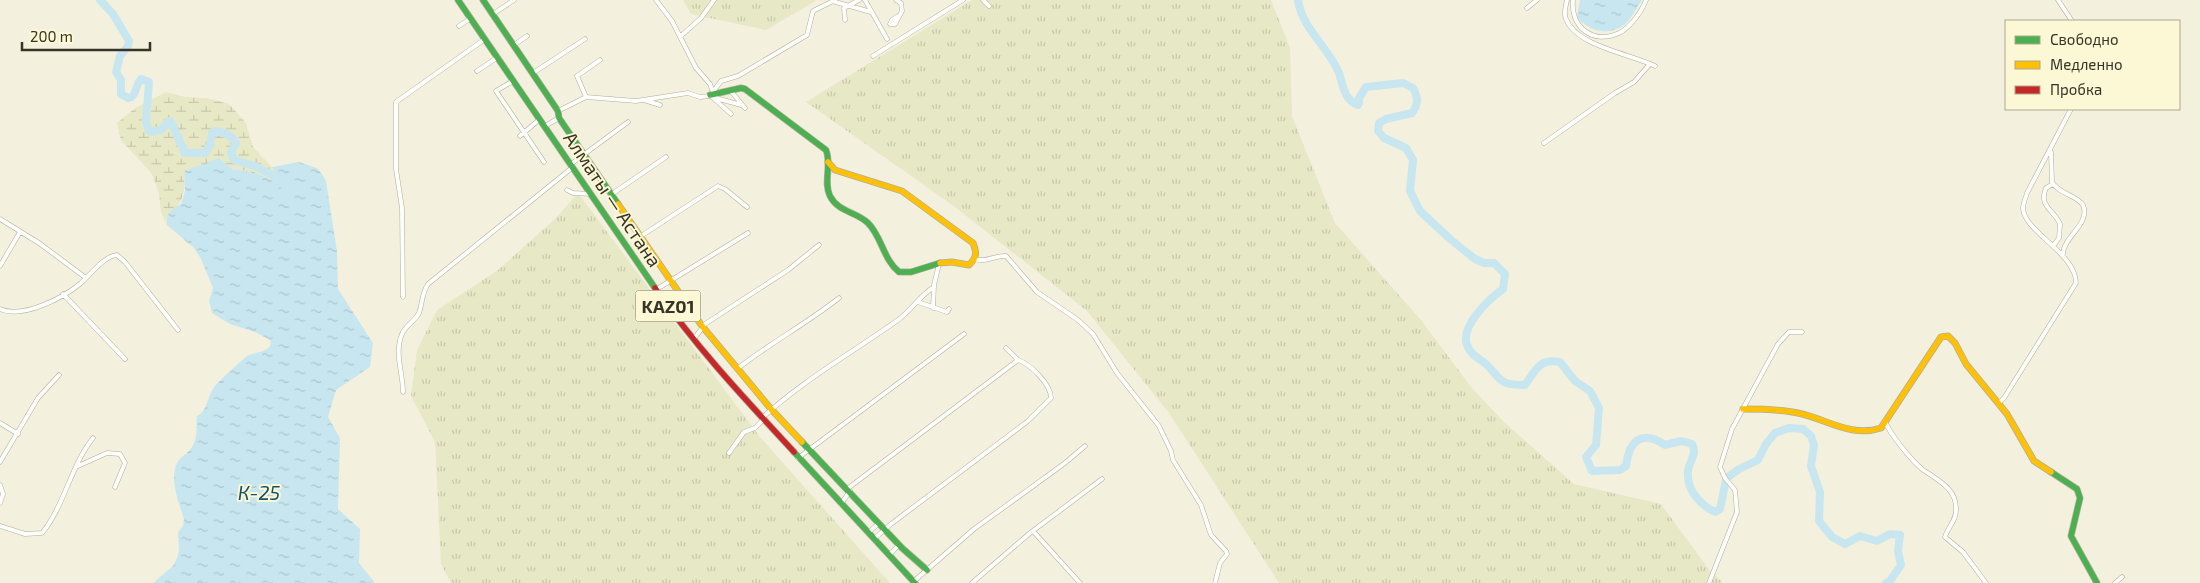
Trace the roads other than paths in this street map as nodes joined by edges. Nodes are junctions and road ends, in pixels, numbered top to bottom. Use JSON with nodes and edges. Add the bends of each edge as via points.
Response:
{"nodes":[{"id":1,"x":458,"y":0,"type":"edge"},
{"id":2,"x":482,"y":0,"type":"edge"},
{"id":3,"x":514,"y":0,"type":"edge"},
{"id":4,"x":656,"y":0,"type":"edge"},
{"id":5,"x":714,"y":0,"type":"edge"},
{"id":6,"x":859,"y":0,"type":"edge"},
{"id":7,"x":865,"y":0,"type":"edge"},
{"id":8,"x":896,"y":0,"type":"edge"},
{"id":9,"x":963,"y":0,"type":"edge"},
{"id":10,"x":983,"y":0,"type":"edge"},
{"id":11,"x":1537,"y":0,"type":"edge"},
{"id":12,"x":1567,"y":0,"type":"edge"},
{"id":13,"x":1572,"y":0,"type":"edge"},
{"id":14,"x":1646,"y":0,"type":"edge"},
{"id":15,"x":2058,"y":0,"type":"edge"},
{"id":16,"x":834,"y":1,"type":"edge"},
{"id":17,"x":989,"y":6,"type":"dead end"},
{"id":18,"x":846,"y":7,"type":"junction"},
{"id":19,"x":1527,"y":8,"type":"dead end"},
{"id":20,"x":871,"y":12,"type":"junction"},
{"id":21,"x":493,"y":14,"type":"junction"},
{"id":22,"x":898,"y":16,"type":"dead end"},
{"id":23,"x":471,"y":18,"type":"junction"},
{"id":24,"x":845,"y":20,"type":"dead end"},
{"id":25,"x":2071,"y":20,"type":"edge"},
{"id":26,"x":459,"y":26,"type":"dead end"},
{"id":27,"x":527,"y":36,"type":"dead end"},
{"id":28,"x":681,"y":36,"type":"junction"},
{"id":29,"x":485,"y":39,"type":"junction"},
{"id":30,"x":585,"y":39,"type":"dead end"},
{"id":31,"x":887,"y":39,"type":"dead end"},
{"id":32,"x":514,"y":45,"type":"junction"},
{"id":33,"x":873,"y":56,"type":"dead end"},
{"id":34,"x":498,"y":57,"type":"junction"},
{"id":35,"x":600,"y":60,"type":"dead end"},
{"id":36,"x":1650,"y":64,"type":"junction"},
{"id":37,"x":1655,"y":66,"type":"dead end"},
{"id":38,"x":477,"y":71,"type":"dead end"},
{"id":39,"x":532,"y":74,"type":"junction"},
{"id":40,"x":513,"y":81,"type":"junction"},
{"id":41,"x":730,"y":90,"type":"junction"},
{"id":42,"x":712,"y":95,"type":"junction"},
{"id":43,"x":586,"y":97,"type":"junction"},
{"id":44,"x":644,"y":100,"type":"junction"},
{"id":45,"x":660,"y":105,"type":"dead end"},
{"id":46,"x":741,"y":105,"type":"junction"},
{"id":47,"x":745,"y":108,"type":"dead end"},
{"id":48,"x":2071,"y":110,"type":"edge"},
{"id":49,"x":731,"y":114,"type":"dead end"},
{"id":50,"x":559,"y":115,"type":"junction"},
{"id":51,"x":540,"y":119,"type":"junction"},
{"id":52,"x":628,"y":122,"type":"dead end"},
{"id":53,"x":545,"y":126,"type":"junction"},
{"id":54,"x":524,"y":133,"type":"junction"},
{"id":55,"x":520,"y":136,"type":"dead end"},
{"id":56,"x":1544,"y":143,"type":"dead end"},
{"id":57,"x":2051,"y":150,"type":"junction"},
{"id":58,"x":585,"y":154,"type":"junction"},
{"id":59,"x":666,"y":157,"type":"dead end"},
{"id":60,"x":544,"y":162,"type":"dead end"},
{"id":61,"x":828,"y":162,"type":"junction"},
{"id":62,"x":572,"y":166,"type":"junction"},
{"id":63,"x":2053,"y":184,"type":"junction"},
{"id":64,"x":567,"y":190,"type":"dead end"},
{"id":65,"x":591,"y":194,"type":"junction"},
{"id":66,"x":612,"y":194,"type":"junction"},
{"id":67,"x":747,"y":207,"type":"dead end"},
{"id":68,"x":0,"y":219,"type":"edge"},
{"id":69,"x":20,"y":232,"type":"junction"},
{"id":70,"x":748,"y":232,"type":"dead end"},
{"id":71,"x":641,"y":236,"type":"junction"},
{"id":72,"x":819,"y":245,"type":"dead end"},
{"id":73,"x":2053,"y":246,"type":"junction"},
{"id":74,"x":2063,"y":254,"type":"junction"},
{"id":75,"x":976,"y":259,"type":"junction"},
{"id":76,"x":939,"y":264,"type":"junction"},
{"id":77,"x":0,"y":266,"type":"edge"},
{"id":78,"x":86,"y":278,"type":"junction"},
{"id":79,"x":671,"y":281,"type":"junction"},
{"id":80,"x":934,"y":287,"type":"junction"},
{"id":81,"x":657,"y":290,"type":"junction"},
{"id":82,"x":63,"y":294,"type":"junction"},
{"id":83,"x":403,"y":297,"type":"dead end"},
{"id":84,"x":839,"y":298,"type":"dead end"},
{"id":85,"x":918,"y":302,"type":"junction"},
{"id":86,"x":932,"y":308,"type":"junction"},
{"id":87,"x":0,"y":309,"type":"edge"},
{"id":88,"x":949,"y":309,"type":"dead end"},
{"id":89,"x":702,"y":326,"type":"junction"},
{"id":90,"x":178,"y":330,"type":"dead end"},
{"id":91,"x":1802,"y":332,"type":"dead end"},
{"id":92,"x":964,"y":334,"type":"dead end"},
{"id":93,"x":694,"y":340,"type":"junction"},
{"id":94,"x":1006,"y":348,"type":"dead end"},
{"id":95,"x":125,"y":359,"type":"dead end"},
{"id":96,"x":1018,"y":360,"type":"junction"},
{"id":97,"x":737,"y":369,"type":"junction"},
{"id":98,"x":59,"y":375,"type":"dead end"},
{"id":99,"x":403,"y":392,"type":"dead end"},
{"id":100,"x":1999,"y":403,"type":"junction"},
{"id":101,"x":771,"y":409,"type":"junction"},
{"id":102,"x":1743,"y":409,"type":"junction"},
{"id":103,"x":762,"y":419,"type":"junction"},
{"id":104,"x":1885,"y":420,"type":"junction"},
{"id":105,"x":0,"y":424,"type":"edge"},
{"id":106,"x":18,"y":434,"type":"junction"},
{"id":107,"x":93,"y":438,"type":"dead end"},
{"id":108,"x":1085,"y":446,"type":"dead end"},
{"id":109,"x":810,"y":448,"type":"junction"},
{"id":110,"x":730,"y":453,"type":"dead end"},
{"id":111,"x":798,"y":458,"type":"junction"},
{"id":112,"x":0,"y":462,"type":"edge"},
{"id":113,"x":78,"y":466,"type":"junction"},
{"id":114,"x":1102,"y":479,"type":"dead end"},
{"id":115,"x":0,"y":485,"type":"edge"},
{"id":116,"x":115,"y":488,"type":"dead end"},
{"id":117,"x":850,"y":488,"type":"junction"},
{"id":118,"x":0,"y":503,"type":"edge"},
{"id":119,"x":841,"y":504,"type":"junction"},
{"id":120,"x":879,"y":523,"type":"junction"},
{"id":121,"x":0,"y":526,"type":"edge"},
{"id":122,"x":885,"y":529,"type":"junction"},
{"id":123,"x":1033,"y":530,"type":"junction"},
{"id":124,"x":868,"y":533,"type":"junction"},
{"id":125,"x":874,"y":540,"type":"junction"},
{"id":126,"x":899,"y":545,"type":"junction"},
{"id":127,"x":889,"y":555,"type":"junction"},
{"id":128,"x":927,"y":570,"type":"junction"},
{"id":129,"x":2122,"y":577,"type":"dead end"},
{"id":130,"x":914,"y":582,"type":"edge"},
{"id":131,"x":972,"y":583,"type":"edge"},
{"id":132,"x":1080,"y":583,"type":"edge"},
{"id":133,"x":1215,"y":583,"type":"edge"},
{"id":134,"x":1709,"y":583,"type":"edge"},
{"id":135,"x":1986,"y":583,"type":"edge"},
{"id":136,"x":2097,"y":583,"type":"edge"},
{"id":137,"x":2115,"y":583,"type":"edge"}],
"edges":[{"from":1,"to":23,"type":"main road","name":"Алматы — Астана","number":"KАZ01"},
{"from":2,"to":21,"type":"main road"},
{"from":3,"to":21,"type":"street"},
{"from":4,"to":28,"type":"street"},
{"from":5,"to":28,"type":"street","via":[[701,18]]},
{"from":6,"to":18,"type":"street"},
{"from":7,"to":20,"type":"street"},
{"from":8,"to":22,"type":"street","via":[[902,5]]},
{"from":9,"to":33,"type":"street"},
{"from":10,"to":17,"type":"street"},
{"from":11,"to":19,"type":"street"},
{"from":12,"to":36,"type":"street","via":[[1566,20],[1576,33],[1590,42]]},
{"from":13,"to":14,"type":"street","via":[[1572,11],[1578,25],[1591,34],[1604,37],[1624,30]]},
{"from":15,"to":25,"type":"street"},
{"from":16,"to":18,"type":"street"},
{"from":16,"to":42,"type":"street","via":[[813,10],[807,35],[738,76],[721,81]]},
{"from":18,"to":20,"type":"street"},
{"from":18,"to":24,"type":"street","via":[[843,13]]},
{"from":20,"to":31,"type":"street"},
{"from":21,"to":32,"type":"main road"},
{"from":23,"to":26,"type":"street"},
{"from":23,"to":29,"type":"main road","name":"Алматы — Астана","number":"KАZ01"},
{"from":27,"to":32,"type":"street"},
{"from":28,"to":42,"type":"street","via":[[696,68],[710,84]]},
{"from":29,"to":34,"type":"main road","name":"Алматы — Астана","number":"KАZ01"},
{"from":29,"to":83,"type":"street","via":[[396,102]]},
{"from":30,"to":39,"type":"street"},
{"from":32,"to":39,"type":"main road"},
{"from":34,"to":38,"type":"street"},
{"from":34,"to":40,"type":"main road","name":"Алматы — Астана","number":"KАZ01"},
{"from":35,"to":43,"type":"street","via":[[577,76]]},
{"from":36,"to":37,"type":"street"},
{"from":36,"to":56,"type":"street","via":[[1634,82]]},
{"from":39,"to":50,"type":"main road"},
{"from":40,"to":51,"type":"main road","name":"Алматы — Астана","number":"KАZ01"},
{"from":40,"to":54,"type":"street","via":[[496,91]]},
{"from":41,"to":42,"type":"main road"},
{"from":41,"to":46,"type":"street"},
{"from":41,"to":61,"type":"main road","via":[[745,89],[826,150]]},
{"from":42,"to":44,"type":"street","via":[[700,97],[688,93]]},
{"from":42,"to":46,"type":"street"},
{"from":42,"to":49,"type":"street"},
{"from":43,"to":44,"type":"street"},
{"from":43,"to":50,"type":"street"},
{"from":44,"to":45,"type":"street"},
{"from":46,"to":47,"type":"street"},
{"from":48,"to":57,"type":"street"},
{"from":50,"to":53,"type":"street"},
{"from":50,"to":58,"type":"main road"},
{"from":51,"to":53,"type":"main road","name":"Алматы — Астана","number":"KАZ01"},
{"from":51,"to":54,"type":"street"},
{"from":52,"to":58,"type":"street"},
{"from":53,"to":62,"type":"main road","name":"Алматы — Астана","number":"KАZ01"},
{"from":54,"to":55,"type":"street"},
{"from":54,"to":60,"type":"street"},
{"from":57,"to":63,"type":"street"},
{"from":57,"to":73,"type":"street","via":[[2023,207],[2026,217]]},
{"from":58,"to":62,"type":"street"},
{"from":58,"to":66,"type":"main road"},
{"from":59,"to":66,"type":"street"},
{"from":61,"to":75,"type":"main road","via":[[835,170],[894,188],[913,198],[973,244]]},
{"from":61,"to":76,"type":"main road","via":[[827,185],[831,198],[840,209],[868,224],[896,270],[906,273]]},
{"from":62,"to":65,"type":"main road","name":"Алматы — Астана","number":"KАZ01"},
{"from":62,"to":99,"type":"street","via":[[428,284],[421,296],[419,312],[402,332],[400,340]]},
{"from":63,"to":73,"type":"street","via":[[2046,188],[2043,196],[2047,209],[2060,224],[2059,238]]},
{"from":63,"to":74,"type":"street","via":[[2079,201],[2084,216],[2064,247]]},
{"from":64,"to":65,"type":"street"},
{"from":65,"to":81,"type":"main road","name":"Алматы — Астана","number":"KАZ01"},
{"from":66,"to":71,"type":"main road"},
{"from":67,"to":71,"type":"street","via":[[718,186]]},
{"from":68,"to":69,"type":"street"},
{"from":69,"to":77,"type":"street"},
{"from":69,"to":78,"type":"street"},
{"from":70,"to":79,"type":"street"},
{"from":71,"to":79,"type":"main road"},
{"from":72,"to":89,"type":"street","via":[[788,270]]},
{"from":73,"to":74,"type":"street"},
{"from":74,"to":100,"type":"street","via":[[2076,277],[2074,288]]},
{"from":75,"to":76,"type":"main road","via":[[966,266],[949,262]]},
{"from":75,"to":133,"type":"street","via":[[987,261],[1006,256],[1037,292],[1093,334],[1117,373],[1159,426],[1173,460],[1201,506],[1211,535],[1226,551]]},
{"from":76,"to":80,"type":"street"},
{"from":78,"to":82,"type":"street"},
{"from":78,"to":90,"type":"street","via":[[109,257],[119,256]]},
{"from":79,"to":81,"type":"street"},
{"from":79,"to":89,"type":"main road"},
{"from":80,"to":85,"type":"street"},
{"from":80,"to":86,"type":"street"},
{"from":81,"to":93,"type":"main road","name":"Алматы — Астана","number":"KАZ01"},
{"from":82,"to":87,"type":"street","via":[[22,312]]},
{"from":82,"to":95,"type":"street"},
{"from":84,"to":97,"type":"street"},
{"from":85,"to":86,"type":"street"},
{"from":85,"to":101,"type":"street","via":[[898,320]]},
{"from":86,"to":88,"type":"street","via":[[947,312]]},
{"from":89,"to":93,"type":"street"},
{"from":89,"to":97,"type":"main road"},
{"from":91,"to":102,"type":"street","via":[[1789,332],[1778,344]]},
{"from":92,"to":109,"type":"street"},
{"from":93,"to":103,"type":"main road","name":"Алматы — Астана","number":"KАZ01"},
{"from":94,"to":96,"type":"street"},
{"from":96,"to":117,"type":"street"},
{"from":96,"to":122,"type":"street","via":[[1048,387],[1051,392],[1048,402],[1022,426]]},
{"from":97,"to":101,"type":"main road"},
{"from":98,"to":106,"type":"street","via":[[38,398]]},
{"from":100,"to":104,"type":"main road","via":[[1946,335],[1941,337]]},
{"from":100,"to":136,"type":"main road","via":[[2034,461],[2078,492],[2080,498],[2072,536]]},
{"from":101,"to":103,"type":"street"},
{"from":101,"to":109,"type":"main road"},
{"from":102,"to":104,"type":"main road","via":[[1798,413],[1862,432],[1881,428]]},
{"from":102,"to":134,"type":"street","via":[[1732,429],[1721,463],[1721,471],[1735,490],[1737,512]]},
{"from":103,"to":110,"type":"street","via":[[755,428],[744,432]]},
{"from":103,"to":111,"type":"main road","name":"Алматы — Астана","number":"KАZ01"},
{"from":104,"to":135,"type":"street","via":[[1909,456],[1950,489],[1956,501],[1956,512],[1945,537],[1963,552]]},
{"from":105,"to":106,"type":"street"},
{"from":106,"to":112,"type":"street"},
{"from":107,"to":113,"type":"street","via":[[84,448]]},
{"from":108,"to":128,"type":"street","via":[[974,529]]},
{"from":109,"to":111,"type":"street"},
{"from":109,"to":117,"type":"main road"},
{"from":111,"to":119,"type":"main road","name":"Алматы — Астана","number":"KАZ01"},
{"from":113,"to":116,"type":"street","via":[[107,453],[120,454],[125,463]]},
{"from":113,"to":121,"type":"street","via":[[42,533],[26,534]]},
{"from":114,"to":123,"type":"street"},
{"from":115,"to":118,"type":"street","via":[[3,494]]},
{"from":117,"to":119,"type":"street"},
{"from":117,"to":120,"type":"main road"},
{"from":119,"to":124,"type":"main road","name":"Алматы — Астана","number":"KАZ01"},
{"from":120,"to":122,"type":"main road"},
{"from":120,"to":124,"type":"street"},
{"from":122,"to":125,"type":"street"},
{"from":122,"to":126,"type":"main road"},
{"from":123,"to":131,"type":"street"},
{"from":123,"to":132,"type":"street"},
{"from":124,"to":125,"type":"main road","name":"Алматы — Астана","number":"KАZ01"},
{"from":125,"to":127,"type":"main road","name":"Алматы — Астана","number":"KАZ01"},
{"from":126,"to":127,"type":"street"},
{"from":126,"to":128,"type":"main road"},
{"from":127,"to":130,"type":"main road","name":"Алматы — Астана","number":"KАZ01"},
{"from":128,"to":130,"type":"street"},
{"from":129,"to":137,"type":"street"}]}
